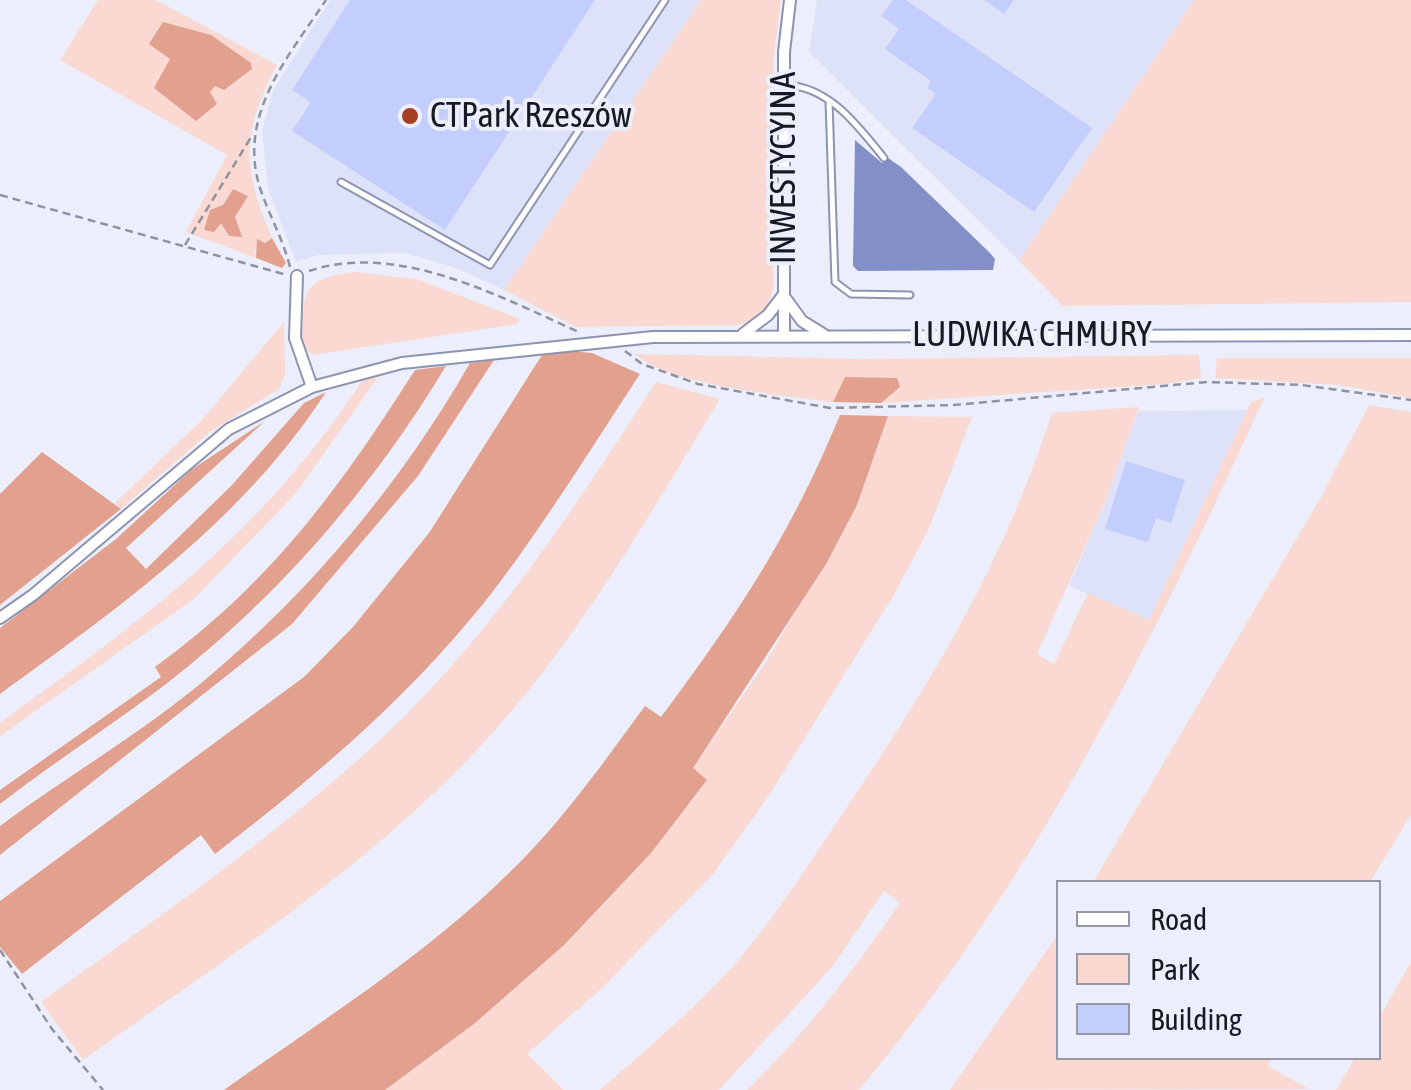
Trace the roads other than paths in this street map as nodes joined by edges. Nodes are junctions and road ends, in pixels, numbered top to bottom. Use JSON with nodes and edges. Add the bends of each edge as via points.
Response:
{"nodes":[{"id":1,"x":666,"y":0,"type":"edge"},
{"id":2,"x":790,"y":0,"type":"edge"},
{"id":3,"x":784,"y":85,"type":"junction"},
{"id":4,"x":829,"y":100,"type":"junction"},
{"id":5,"x":884,"y":158,"type":"dead end"},
{"id":6,"x":342,"y":182,"type":"dead end"},
{"id":7,"x":296,"y":276,"type":"road end"},
{"id":8,"x":784,"y":293,"type":"junction"},
{"id":9,"x":910,"y":295,"type":"dead end"},
{"id":10,"x":1411,"y":335,"type":"edge"},
{"id":11,"x":740,"y":336,"type":"junction"},
{"id":12,"x":784,"y":336,"type":"junction"},
{"id":13,"x":826,"y":336,"type":"junction"},
{"id":14,"x":312,"y":387,"type":"junction"},
{"id":15,"x":0,"y":618,"type":"edge"}],
"edges":[{"from":1,"to":6,"type":"lane","via":[[490,265]]},
{"from":2,"to":3,"type":"street","name":"INWESTYCYJNA"},
{"from":3,"to":4,"type":"lane","via":[[812,88]]},
{"from":3,"to":8,"type":"street","name":"INWESTYCYJNA"},
{"from":4,"to":5,"type":"lane"},
{"from":4,"to":9,"type":"lane","via":[[834,282],[851,294]]},
{"from":7,"to":14,"type":"street","via":[[295,338]]},
{"from":8,"to":11,"type":"street"},
{"from":8,"to":12,"type":"street","name":"INWESTYCYJNA"},
{"from":8,"to":13,"type":"street","via":[[795,314]]},
{"from":10,"to":13,"type":"street","name":"LUDWIKA CHMURY"},
{"from":11,"to":12,"type":"street","name":"LUDWIKA CHMURY"},
{"from":11,"to":14,"type":"street","name":"LUDWIKA CHMURY","via":[[598,341],[402,363]]},
{"from":12,"to":13,"type":"street","name":"LUDWIKA CHMURY"},
{"from":14,"to":15,"type":"street","name":"LUDWIKA CHMURY","via":[[229,428]]}]}
